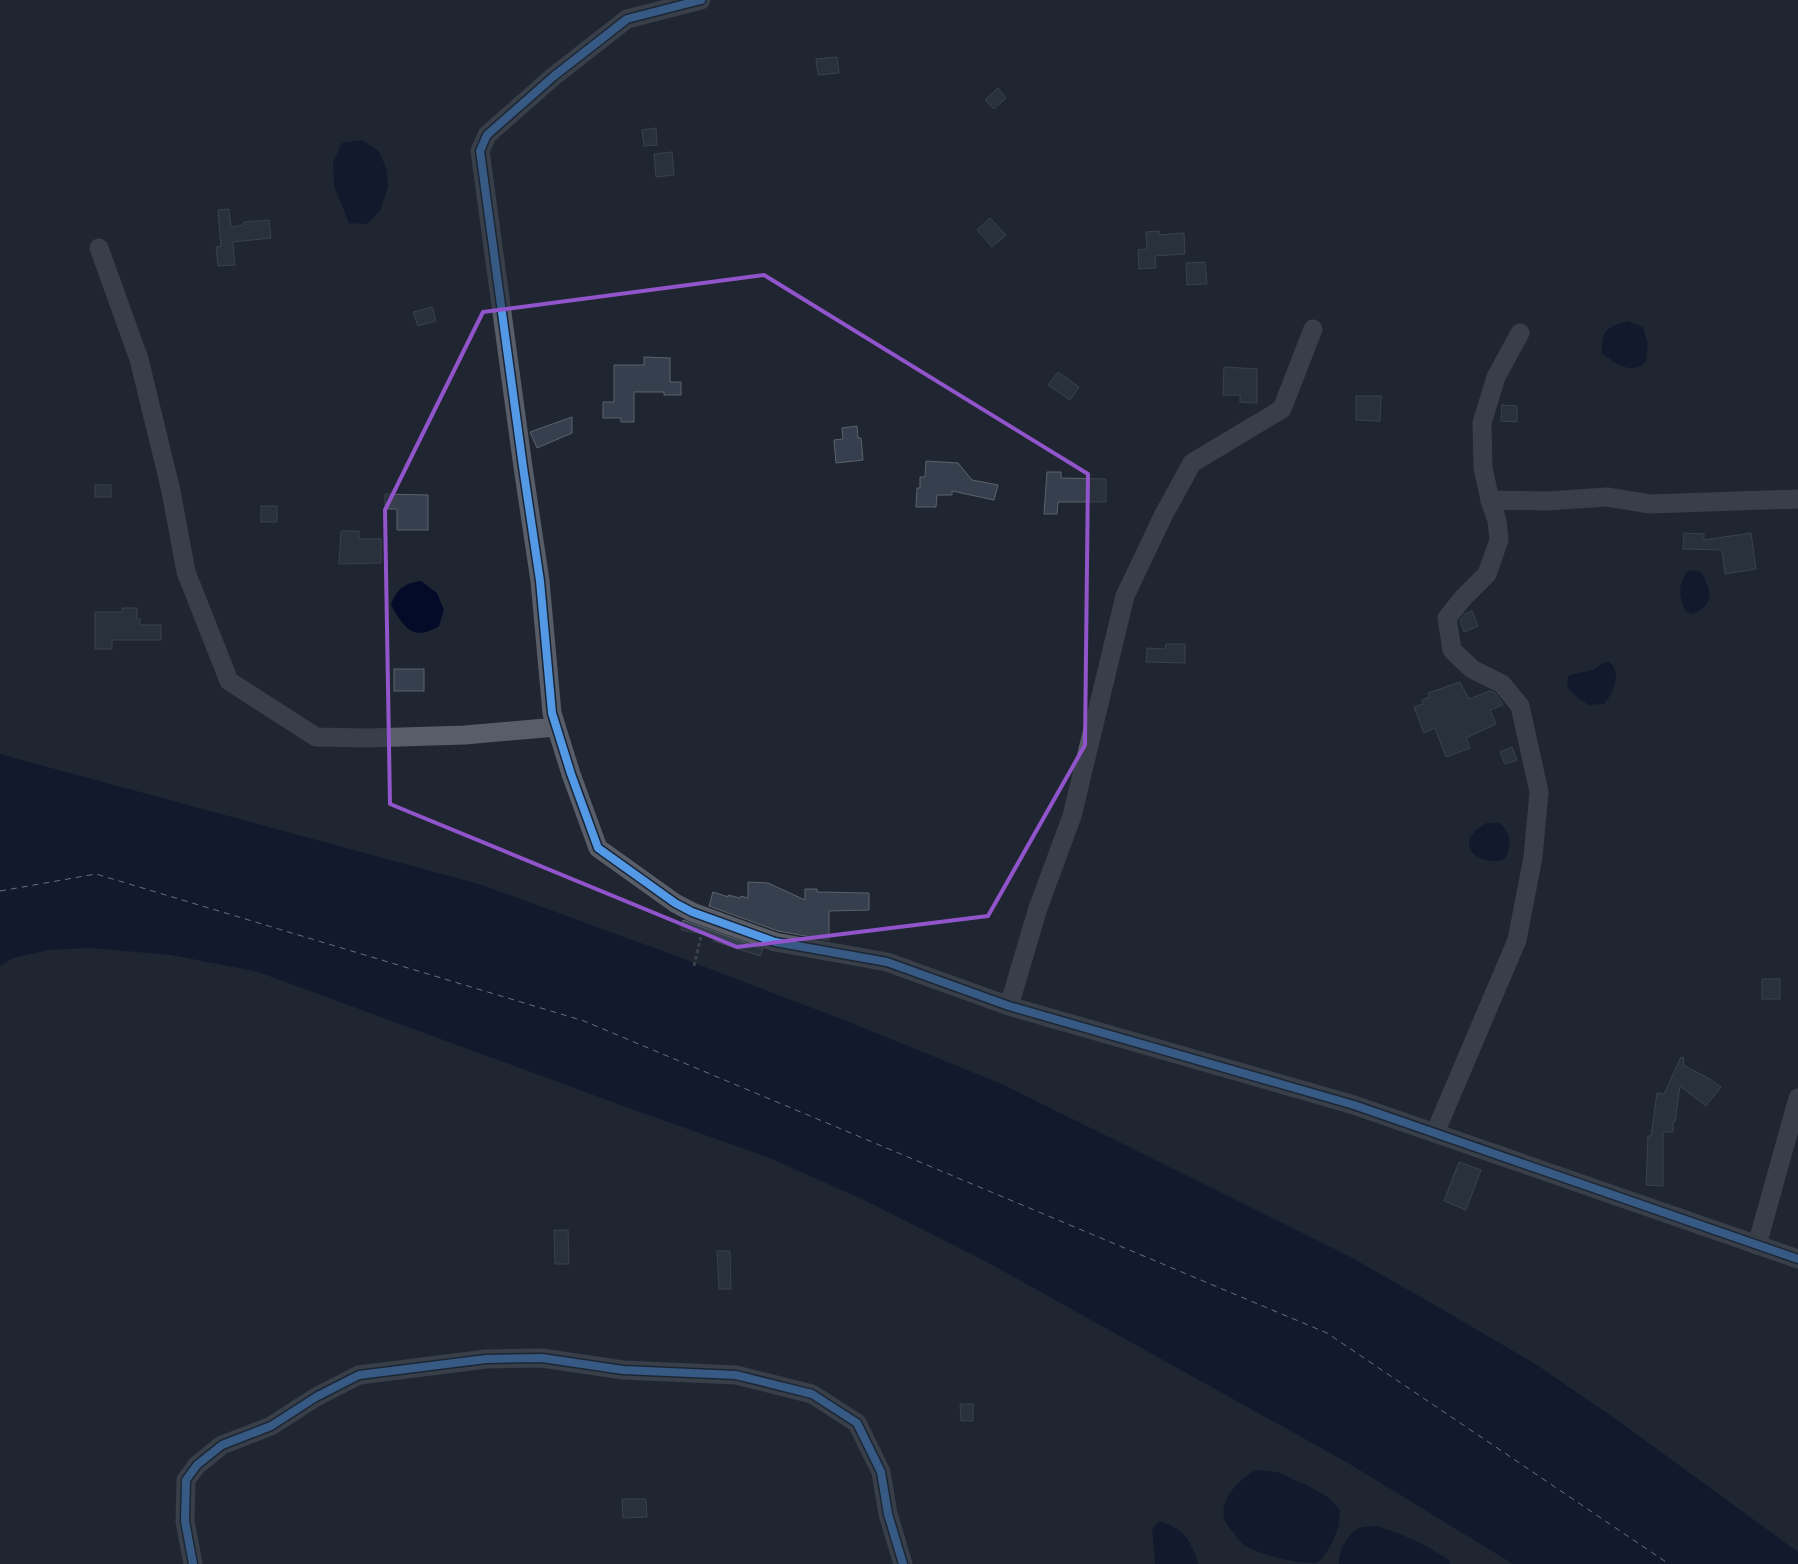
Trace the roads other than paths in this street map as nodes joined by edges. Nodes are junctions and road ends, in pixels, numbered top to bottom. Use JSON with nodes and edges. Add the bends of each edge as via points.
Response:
{"nodes":[{"id":1,"x":700,"y":0,"type":"edge"},
{"id":2,"x":99,"y":248,"type":"dead end"},
{"id":3,"x":1313,"y":329,"type":"dead end"},
{"id":4,"x":1520,"y":333,"type":"dead end"},
{"id":5,"x":1798,"y":499,"type":"edge"},
{"id":6,"x":1490,"y":500,"type":"junction"},
{"id":7,"x":556,"y":727,"type":"junction"},
{"id":8,"x":1009,"y":1006,"type":"junction"},
{"id":9,"x":1798,"y":1098,"type":"edge"},
{"id":10,"x":1435,"y":1133,"type":"junction"},
{"id":11,"x":1757,"y":1245,"type":"junction"},
{"id":12,"x":1798,"y":1259,"type":"edge"},
{"id":13,"x":194,"y":1564,"type":"edge"},
{"id":14,"x":902,"y":1564,"type":"edge"}],
"edges":[{"from":1,"to":7,"type":"street","via":[[627,19],[554,76],[487,136],[480,151],[540,581]]},
{"from":2,"to":7,"type":"street","via":[[139,359],[171,491],[186,572],[229,681],[316,737],[465,735]]},
{"from":3,"to":8,"type":"street","via":[[1282,409],[1192,463],[1125,596],[1072,816],[1038,908]]},
{"from":4,"to":6,"type":"street","via":[[1496,377],[1482,423],[1483,468]]},
{"from":5,"to":6,"type":"street","via":[[1650,504],[1607,497]]},
{"from":6,"to":10,"type":"street","via":[[1499,540],[1487,574],[1447,618],[1452,650],[1472,670],[1502,684],[1520,706],[1539,792],[1533,857],[1517,940]]},
{"from":7,"to":8,"type":"street","via":[[598,848],[675,903],[775,942],[887,962]]},
{"from":8,"to":10,"type":"street","via":[[1354,1105]]},
{"from":9,"to":11,"type":"street"},
{"from":10,"to":11,"type":"street"},
{"from":11,"to":12,"type":"street"},
{"from":13,"to":14,"type":"street","via":[[185,1521],[186,1480],[197,1465],[222,1445],[271,1426],[316,1397],[360,1375],[486,1359],[542,1358],[623,1370],[736,1375],[812,1394],[857,1423],[881,1472],[888,1514]]}]}
